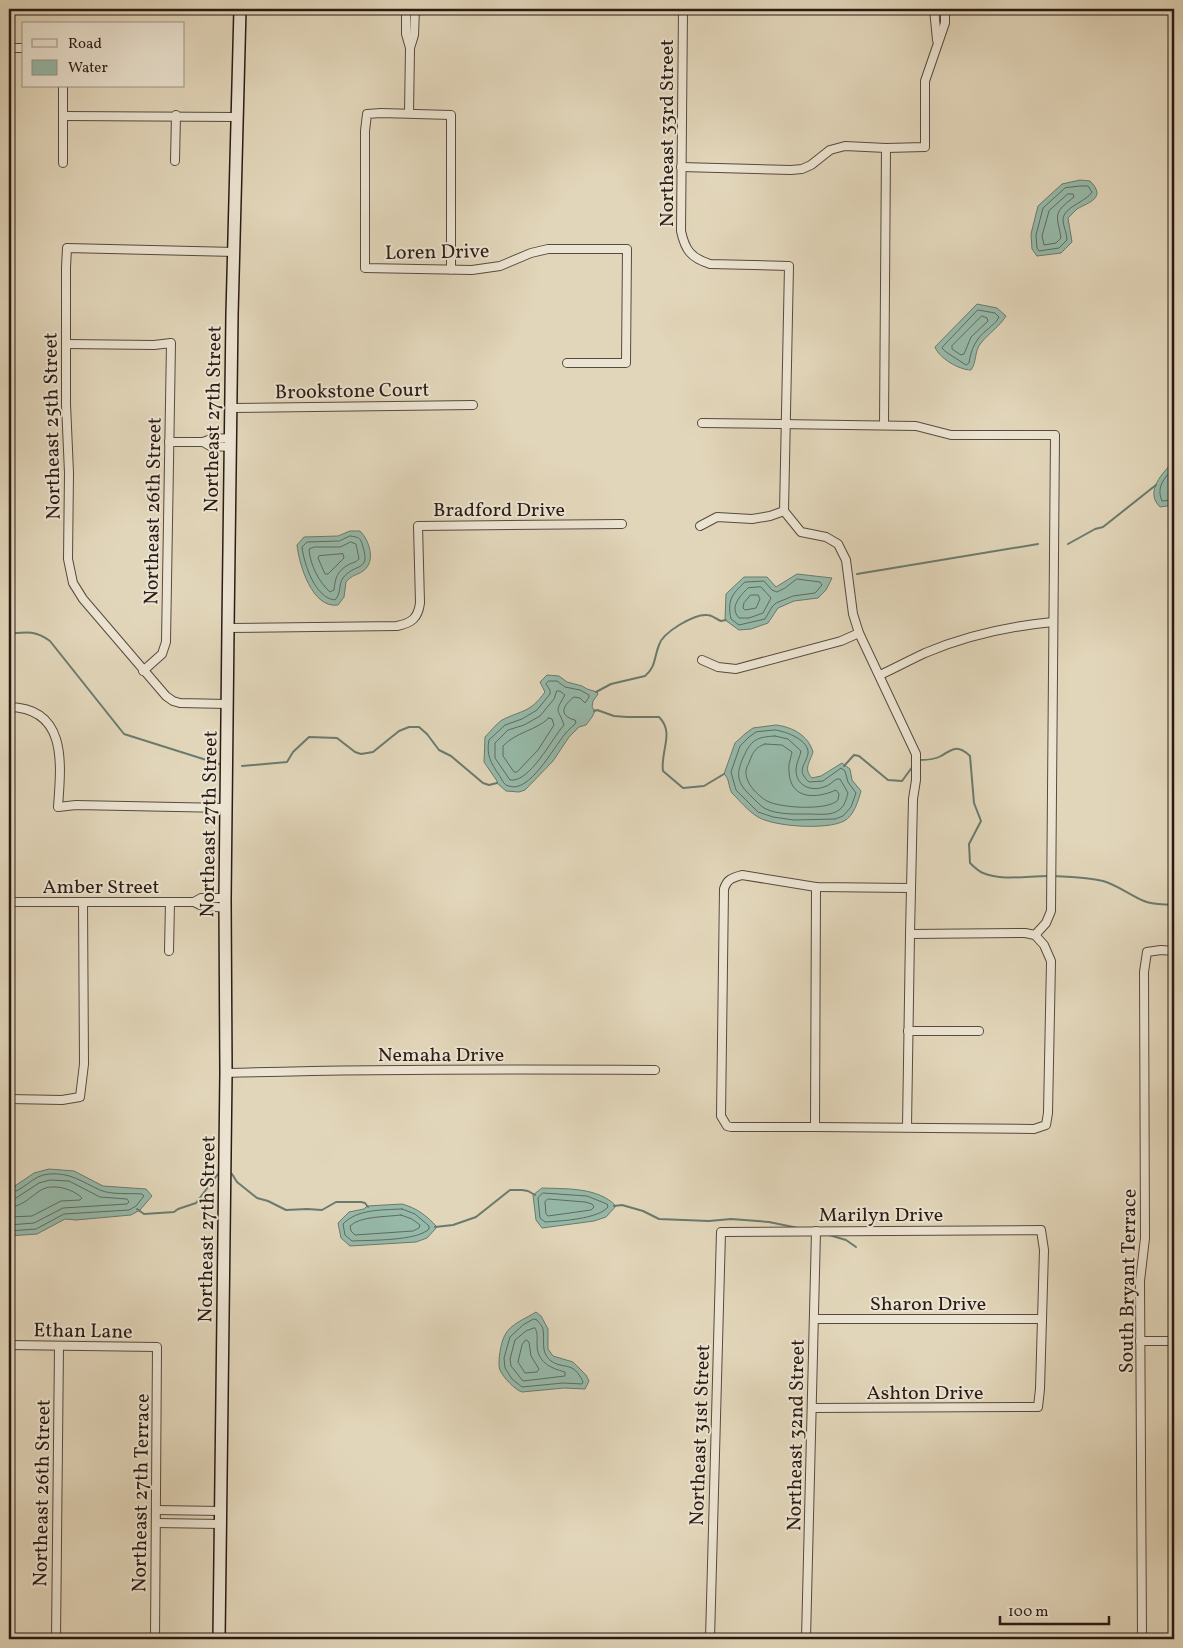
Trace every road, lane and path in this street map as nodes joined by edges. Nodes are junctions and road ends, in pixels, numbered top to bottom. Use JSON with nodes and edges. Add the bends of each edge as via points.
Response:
{"nodes":[{"id":1,"x":240,"y":9,"type":"edge"},
{"id":2,"x":406,"y":9,"type":"edge"},
{"id":3,"x":415,"y":9,"type":"edge"},
{"id":4,"x":684,"y":9,"type":"edge"},
{"id":5,"x":934,"y":9,"type":"edge"},
{"id":6,"x":945,"y":9,"type":"edge"},
{"id":7,"x":937,"y":42,"type":"junction"},
{"id":8,"x":9,"y":48,"type":"edge"},
{"id":9,"x":22,"y":48,"type":"edge"},
{"id":10,"x":410,"y":48,"type":"junction"},
{"id":11,"x":64,"y":88,"type":"edge"},
{"id":12,"x":410,"y":113,"type":"junction"},
{"id":13,"x":63,"y":116,"type":"junction"},
{"id":14,"x":176,"y":116,"type":"junction"},
{"id":15,"x":238,"y":117,"type":"junction"},
{"id":16,"x":886,"y":148,"type":"junction"},
{"id":17,"x":175,"y":161,"type":"dead end"},
{"id":18,"x":63,"y":163,"type":"dead end"},
{"id":19,"x":681,"y":167,"type":"junction"},
{"id":20,"x":235,"y":252,"type":"junction"},
{"id":21,"x":451,"y":270,"type":"junction"},
{"id":22,"x":66,"y":344,"type":"junction"},
{"id":23,"x":567,"y":363,"type":"dead end"},
{"id":24,"x":473,"y":405,"type":"dead end"},
{"id":25,"x":231,"y":408,"type":"junction"},
{"id":26,"x":702,"y":423,"type":"dead end"},
{"id":27,"x":786,"y":425,"type":"junction"},
{"id":28,"x":884,"y":425,"type":"junction"},
{"id":29,"x":169,"y":442,"type":"junction"},
{"id":30,"x":231,"y":442,"type":"junction"},
{"id":31,"x":784,"y":511,"type":"junction"},
{"id":32,"x":622,"y":524,"type":"dead end"},
{"id":33,"x":700,"y":526,"type":"dead end"},
{"id":34,"x":1053,"y":622,"type":"junction"},
{"id":35,"x":228,"y":628,"type":"junction"},
{"id":36,"x":859,"y":633,"type":"junction"},
{"id":37,"x":702,"y":660,"type":"dead end"},
{"id":38,"x":143,"y":671,"type":"junction"},
{"id":39,"x":880,"y":675,"type":"junction"},
{"id":40,"x":228,"y":704,"type":"junction"},
{"id":41,"x":9,"y":707,"type":"edge"},
{"id":42,"x":226,"y":808,"type":"junction"},
{"id":43,"x":816,"y":887,"type":"junction"},
{"id":44,"x":910,"y":888,"type":"junction"},
{"id":45,"x":9,"y":902,"type":"edge"},
{"id":46,"x":83,"y":902,"type":"junction"},
{"id":47,"x":170,"y":902,"type":"junction"},
{"id":48,"x":225,"y":903,"type":"junction"},
{"id":49,"x":910,"y":934,"type":"junction"},
{"id":50,"x":1035,"y":935,"type":"junction"},
{"id":51,"x":169,"y":950,"type":"dead end"},
{"id":52,"x":1174,"y":951,"type":"edge"},
{"id":53,"x":908,"y":1031,"type":"junction"},
{"id":54,"x":979,"y":1031,"type":"dead end"},
{"id":55,"x":655,"y":1070,"type":"dead end"},
{"id":56,"x":226,"y":1073,"type":"junction"},
{"id":57,"x":9,"y":1099,"type":"edge"},
{"id":58,"x":815,"y":1127,"type":"junction"},
{"id":59,"x":907,"y":1127,"type":"junction"},
{"id":60,"x":816,"y":1231,"type":"junction"},
{"id":61,"x":721,"y":1232,"type":"joint"},
{"id":62,"x":814,"y":1319,"type":"junction"},
{"id":63,"x":1042,"y":1319,"type":"junction"},
{"id":64,"x":1140,"y":1341,"type":"junction"},
{"id":65,"x":1174,"y":1341,"type":"edge"},
{"id":66,"x":9,"y":1346,"type":"edge"},
{"id":67,"x":59,"y":1346,"type":"junction"},
{"id":68,"x":158,"y":1347,"type":"joint"},
{"id":69,"x":812,"y":1408,"type":"junction"},
{"id":70,"x":156,"y":1510,"type":"junction"},
{"id":71,"x":221,"y":1511,"type":"junction"},
{"id":72,"x":156,"y":1523,"type":"junction"},
{"id":73,"x":221,"y":1524,"type":"junction"},
{"id":74,"x":56,"y":1639,"type":"edge"},
{"id":75,"x":155,"y":1639,"type":"edge"},
{"id":76,"x":219,"y":1639,"type":"edge"},
{"id":77,"x":710,"y":1639,"type":"edge"},
{"id":78,"x":806,"y":1639,"type":"edge"},
{"id":79,"x":1142,"y":1639,"type":"edge"}],
"edges":[{"from":1,"to":15,"type":"street","name":"Northeast 27th Street"},
{"from":2,"to":10,"type":"street","via":[[406,34]]},
{"from":3,"to":10,"type":"street"},
{"from":4,"to":19,"type":"street","name":"Northeast 33rd Street"},
{"from":5,"to":7,"type":"street"},
{"from":6,"to":7,"type":"street","via":[[945,23]]},
{"from":7,"to":16,"type":"street","via":[[926,81],[926,147]]},
{"from":8,"to":9,"type":"street"},
{"from":10,"to":12,"type":"street"},
{"from":11,"to":13,"type":"street"},
{"from":12,"to":21,"type":"street","via":[[451,115]]},
{"from":12,"to":21,"type":"street","name":"Loren Drive","via":[[367,114],[364,268]]},
{"from":13,"to":14,"type":"street"},
{"from":13,"to":18,"type":"street"},
{"from":14,"to":15,"type":"street"},
{"from":14,"to":17,"type":"street"},
{"from":15,"to":20,"type":"street","name":"Northeast 27th Street"},
{"from":16,"to":19,"type":"street","via":[[845,146],[830,150],[802,169]]},
{"from":16,"to":28,"type":"street"},
{"from":19,"to":27,"type":"street","name":"Northeast 33rd Street","via":[[680,231],[691,255],[710,264],[789,266]]},
{"from":20,"to":22,"type":"street","name":"Northeast 25th Street","via":[[67,248]]},
{"from":20,"to":25,"type":"street","name":"Northeast 27th Street"},
{"from":21,"to":23,"type":"street","name":"Loren Drive","via":[[500,266],[548,249],[627,249],[626,363]]},
{"from":22,"to":29,"type":"street","name":"Northeast 26th Street","via":[[171,343]]},
{"from":22,"to":38,"type":"street","name":"Northeast 25th Street","via":[[68,565],[73,583],[83,599]]},
{"from":24,"to":25,"type":"street","name":"Brookstone Court"},
{"from":25,"to":30,"type":"street","name":"Northeast 27th Street"},
{"from":26,"to":27,"type":"street"},
{"from":27,"to":28,"type":"street"},
{"from":27,"to":31,"type":"street"},
{"from":28,"to":34,"type":"street","via":[[916,426],[951,435],[1055,435]]},
{"from":29,"to":30,"type":"street","via":[[211,439]]},
{"from":29,"to":38,"type":"street","name":"Northeast 26th Street","via":[[166,642],[162,654]]},
{"from":30,"to":35,"type":"street","name":"Northeast 27th Street"},
{"from":31,"to":33,"type":"street","via":[[752,519],[717,517]]},
{"from":31,"to":36,"type":"street","via":[[801,532],[826,537],[838,544],[846,560],[853,614]]},
{"from":32,"to":35,"type":"street","name":"Bradford Drive","via":[[418,526],[420,603],[413,621],[397,626]]},
{"from":34,"to":39,"type":"street","via":[[977,636],[926,653]]},
{"from":34,"to":50,"type":"street","via":[[1051,911]]},
{"from":35,"to":40,"type":"street","name":"Northeast 27th Street"},
{"from":36,"to":37,"type":"street","via":[[841,641],[736,669],[718,667]]},
{"from":36,"to":39,"type":"street"},
{"from":38,"to":40,"type":"street","name":"Northeast 25th Street","via":[[173,701]]},
{"from":39,"to":44,"type":"street","via":[[916,754]]},
{"from":40,"to":42,"type":"street","name":"Northeast 27th Street"},
{"from":41,"to":42,"type":"street","via":[[34,712],[48,722],[54,732],[60,758],[58,807]]},
{"from":42,"to":48,"type":"street","name":"Northeast 27th Street"},
{"from":43,"to":44,"type":"street"},
{"from":43,"to":58,"type":"street"},
{"from":43,"to":58,"type":"street","via":[[742,875],[726,883],[721,1116],[726,1126],[731,1127]]},
{"from":44,"to":49,"type":"street"},
{"from":45,"to":46,"type":"street","name":"Amber Street"},
{"from":46,"to":47,"type":"street","name":"Amber Street"},
{"from":46,"to":57,"type":"street","via":[[84,1064],[80,1096],[62,1100]]},
{"from":47,"to":48,"type":"street","name":"Amber Street","via":[[194,902],[200,898]]},
{"from":47,"to":51,"type":"street"},
{"from":48,"to":56,"type":"street","name":"Northeast 27th Street"},
{"from":49,"to":50,"type":"street"},
{"from":49,"to":53,"type":"street"},
{"from":50,"to":59,"type":"street","via":[[1051,960],[1046,1125],[1034,1129]]},
{"from":52,"to":64,"type":"street","name":"South Bryant Terrace","via":[[1146,952],[1144,972],[1145,1238],[1140,1280]]},
{"from":53,"to":54,"type":"street"},
{"from":53,"to":59,"type":"street"},
{"from":55,"to":56,"type":"street","name":"Nemaha Drive","via":[[559,1068]]},
{"from":56,"to":71,"type":"street","name":"Northeast 27th Street"},
{"from":58,"to":59,"type":"street"},
{"from":60,"to":61,"type":"street","name":"Marilyn Drive"},
{"from":60,"to":62,"type":"street","name":"Northeast 32nd Street"},
{"from":60,"to":63,"type":"street","name":"Marilyn Drive","via":[[1041,1230],[1044,1250]]},
{"from":61,"to":77,"type":"street","name":"Northeast 31st Street"},
{"from":62,"to":63,"type":"street","name":"Sharon Drive"},
{"from":62,"to":69,"type":"street","name":"Northeast 32nd Street"},
{"from":63,"to":69,"type":"street","name":"Ashton Drive","via":[[1038,1407]]},
{"from":64,"to":65,"type":"street"},
{"from":64,"to":79,"type":"street","name":"South Bryant Terrace"},
{"from":66,"to":67,"type":"street","name":"Ethan Lane"},
{"from":67,"to":68,"type":"street","name":"Ethan Lane"},
{"from":67,"to":74,"type":"street","name":"Northeast 26th Street"},
{"from":68,"to":70,"type":"street","name":"Northeast 27th Terrace"},
{"from":69,"to":78,"type":"street","name":"Northeast 32nd Street"},
{"from":70,"to":71,"type":"street"},
{"from":70,"to":72,"type":"street","name":"Northeast 27th Terrace"},
{"from":71,"to":73,"type":"street","name":"Northeast 27th Street"},
{"from":72,"to":73,"type":"street"},
{"from":72,"to":75,"type":"street","name":"Northeast 27th Terrace"},
{"from":73,"to":76,"type":"street","name":"Northeast 27th Street"}]}
